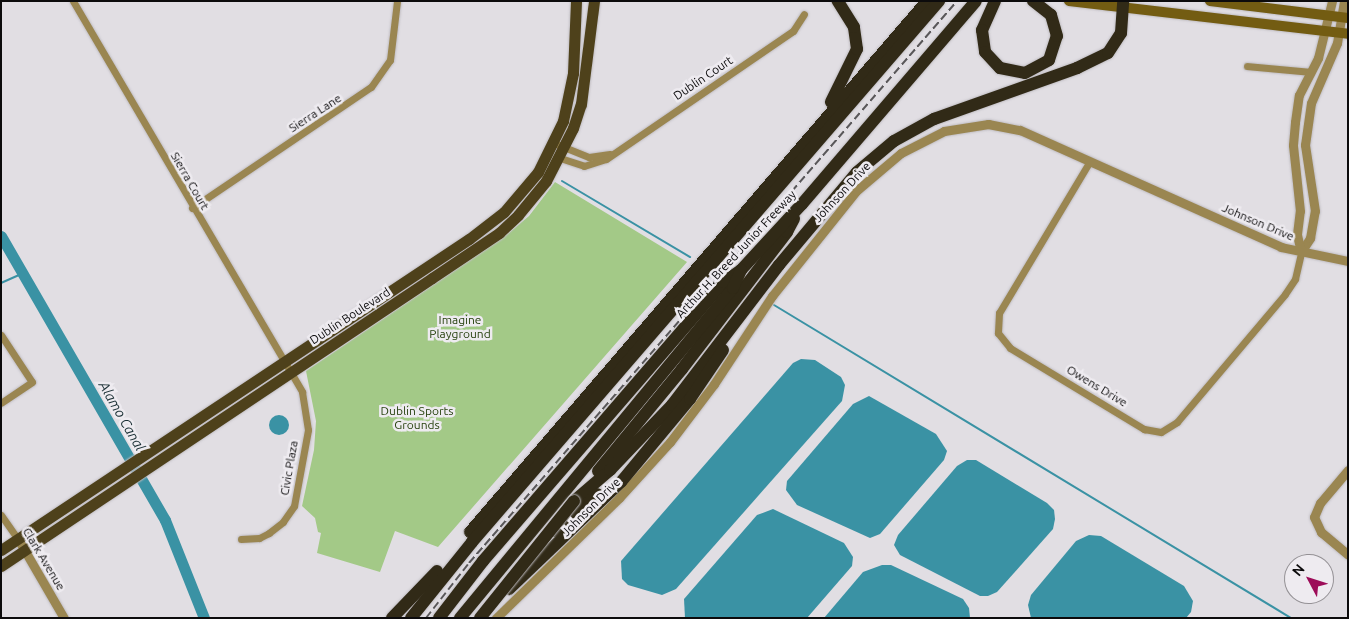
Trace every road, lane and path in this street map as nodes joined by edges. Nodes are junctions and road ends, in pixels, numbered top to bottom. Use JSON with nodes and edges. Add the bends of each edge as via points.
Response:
{"nodes":[{"id":1,"x":73,"y":1,"type":"edge"},
{"id":2,"x":397,"y":1,"type":"edge"},
{"id":3,"x":576,"y":1,"type":"edge"},
{"id":4,"x":594,"y":1,"type":"edge"},
{"id":5,"x":838,"y":1,"type":"edge"},
{"id":6,"x":918,"y":1,"type":"edge"},
{"id":7,"x":927,"y":1,"type":"edge"},
{"id":8,"x":940,"y":1,"type":"edge"},
{"id":9,"x":976,"y":1,"type":"edge"},
{"id":10,"x":995,"y":1,"type":"edge"},
{"id":11,"x":1034,"y":1,"type":"edge"},
{"id":12,"x":1069,"y":1,"type":"edge"},
{"id":13,"x":1210,"y":1,"type":"edge"},
{"id":14,"x":1332,"y":1,"type":"edge"},
{"id":15,"x":1344,"y":1,"type":"edge"},
{"id":16,"x":1123,"y":5,"type":"edge"},
{"id":17,"x":804,"y":14,"type":"dead end"},
{"id":18,"x":1329,"y":16,"type":"junction"},
{"id":19,"x":1345,"y":18,"type":"edge"},
{"id":20,"x":1326,"y":31,"type":"junction"},
{"id":21,"x":1343,"y":33,"type":"edge"},
{"id":22,"x":1247,"y":66,"type":"dead end"},
{"id":23,"x":1310,"y":72,"type":"junction"},
{"id":24,"x":850,"y":89,"type":"junction"},
{"id":25,"x":824,"y":120,"type":"junction"},
{"id":26,"x":1295,"y":127,"type":"junction"},
{"id":27,"x":1293,"y":145,"type":"junction"},
{"id":28,"x":1305,"y":145,"type":"junction"},
{"id":29,"x":556,"y":150,"type":"junction"},
{"id":30,"x":610,"y":154,"type":"junction"},
{"id":31,"x":1306,"y":159,"type":"junction"},
{"id":32,"x":1090,"y":161,"type":"junction"},
{"id":33,"x":802,"y":204,"type":"junction"},
{"id":34,"x":192,"y":208,"type":"junction"},
{"id":35,"x":469,"y":239,"type":"junction"},
{"id":36,"x":1301,"y":252,"type":"junction"},
{"id":37,"x":1348,"y":261,"type":"edge"},
{"id":38,"x":741,"y":270,"type":"junction"},
{"id":39,"x":439,"y":273,"type":"junction"},
{"id":40,"x":752,"y":300,"type":"junction"},
{"id":41,"x":1,"y":335,"type":"edge"},
{"id":42,"x":288,"y":366,"type":"junction"},
{"id":43,"x":1,"y":403,"type":"edge"},
{"id":44,"x":606,"y":467,"type":"junction"},
{"id":45,"x":1348,"y":470,"type":"edge"},
{"id":46,"x":629,"y":471,"type":"junction"},
{"id":47,"x":1,"y":514,"type":"edge"},
{"id":48,"x":18,"y":539,"type":"junction"},
{"id":49,"x":241,"y":540,"type":"dead end"},
{"id":50,"x":1,"y":550,"type":"edge"},
{"id":51,"x":24,"y":550,"type":"junction"},
{"id":52,"x":1348,"y":555,"type":"edge"},
{"id":53,"x":1,"y":566,"type":"edge"},
{"id":54,"x":437,"y":571,"type":"junction"},
{"id":55,"x":480,"y":598,"type":"junction"},
{"id":56,"x":64,"y":618,"type":"edge"},
{"id":57,"x":392,"y":618,"type":"edge"},
{"id":58,"x":403,"y":618,"type":"edge"},
{"id":59,"x":411,"y":618,"type":"edge"},
{"id":60,"x":439,"y":618,"type":"edge"},
{"id":61,"x":460,"y":618,"type":"edge"},
{"id":62,"x":480,"y":618,"type":"edge"},
{"id":63,"x":496,"y":618,"type":"edge"}],
"edges":[{"from":1,"to":34,"type":"street","name":"Sierra Court"},
{"from":2,"to":34,"type":"street","name":"Sierra Lane","via":[[390,60],[372,87]]},
{"from":3,"to":29,"type":"main road","name":"Dublin Boulevard","via":[[570,96]]},
{"from":4,"to":29,"type":"main road","name":"Dublin Boulevard","via":[[581,104]]},
{"from":5,"to":25,"type":"highway","via":[[854,27],[857,49]]},
{"from":6,"to":24,"type":"highway","via":[[862,68]]},
{"from":7,"to":24,"type":"highway","name":"Arthur H. Breed Junior Freeway"},
{"from":8,"to":59,"type":"highway","via":[[472,542]]},
{"from":9,"to":33,"type":"highway","name":"Arthur H. Breed Junior Freeway"},
{"from":10,"to":11,"type":"highway","via":[[982,30],[985,52],[1000,68],[1026,74],[1049,60],[1057,36],[1051,15]]},
{"from":12,"to":16,"type":"main road"},
{"from":13,"to":18,"type":"main road"},
{"from":14,"to":18,"type":"street","name":"Owens Drive"},
{"from":15,"to":19,"type":"street","name":"Owens Drive"},
{"from":16,"to":20,"type":"main road"},
{"from":16,"to":40,"type":"highway","via":[[1121,33],[1115,46],[1098,60],[934,119],[874,156],[842,188]]},
{"from":17,"to":30,"type":"street","name":"Dublin Court","via":[[793,31]]},
{"from":18,"to":19,"type":"main road"},
{"from":18,"to":20,"type":"street","name":"Owens Drive"},
{"from":19,"to":21,"type":"street","name":"Owens Drive"},
{"from":20,"to":21,"type":"main road"},
{"from":20,"to":23,"type":"street","name":"Owens Drive"},
{"from":21,"to":28,"type":"street","name":"Owens Drive","via":[[1312,97]]},
{"from":22,"to":23,"type":"street"},
{"from":23,"to":26,"type":"street","name":"Owens Drive","via":[[1299,95]]},
{"from":24,"to":25,"type":"highway","name":"Arthur H. Breed Junior Freeway"},
{"from":25,"to":54,"type":"highway","name":"Arthur H. Breed Junior Freeway"},
{"from":26,"to":27,"type":"street","name":"Owens Drive"},
{"from":26,"to":28,"type":"street","via":[[1298,140]]},
{"from":27,"to":31,"type":"street","via":[[1300,158]]},
{"from":27,"to":36,"type":"street","name":"Owens Drive","via":[[1300,210],[1297,234]]},
{"from":28,"to":31,"type":"street","name":"Owens Drive"},
{"from":29,"to":30,"type":"street","name":"Dublin Court","via":[[589,157]]},
{"from":29,"to":30,"type":"street","name":"Dublin Court","via":[[584,166],[597,164]]},
{"from":29,"to":35,"type":"main road","name":"Dublin Boulevard","via":[[522,194]]},
{"from":29,"to":39,"type":"main road","name":"Dublin Boulevard","via":[[539,191],[518,215],[499,233]]},
{"from":31,"to":36,"type":"street","name":"Owens Drive","via":[[1315,211],[1310,238]]},
{"from":32,"to":36,"type":"street","name":"Johnson Drive","via":[[1281,247]]},
{"from":32,"to":36,"type":"street","name":"Owens Drive","via":[[999,314],[998,332],[1010,348],[1144,429],[1161,432],[1177,422],[1285,294],[1295,279]]},
{"from":32,"to":63,"type":"street","name":"Johnson Drive","via":[[1020,130],[988,124],[944,131],[914,144],[886,164],[856,191],[792,269],[670,442],[619,498]]},
{"from":33,"to":38,"type":"highway","name":"Arthur H. Breed Junior Freeway"},
{"from":33,"to":44,"type":"highway","via":[[770,255]]},
{"from":34,"to":42,"type":"street","name":"Sierra Court"},
{"from":35,"to":39,"type":"main road","via":[[469,246],[439,267]]},
{"from":35,"to":42,"type":"main road","name":"Dublin Boulevard"},
{"from":36,"to":37,"type":"street","name":"Johnson Drive"},
{"from":38,"to":55,"type":"highway","via":[[732,288]]},
{"from":38,"to":60,"type":"highway","name":"Arthur H. Breed Junior Freeway","via":[[724,282],[483,561]]},
{"from":39,"to":42,"type":"main road","name":"Dublin Boulevard"},
{"from":40,"to":44,"type":"highway","via":[[672,405]]},
{"from":40,"to":46,"type":"highway","via":[[690,399]]},
{"from":41,"to":43,"type":"street","via":[[32,382]]},
{"from":42,"to":48,"type":"main road","name":"Dublin Boulevard","via":[[147,453]]},
{"from":42,"to":49,"type":"street","name":"Civic Plaza","via":[[302,392],[308,430],[294,506],[269,534]]},
{"from":42,"to":51,"type":"main road","name":"Dublin Boulevard","via":[[154,464]]},
{"from":44,"to":62,"type":"highway","bridge":true,"via":[[574,501]]},
{"from":45,"to":52,"type":"street","via":[[1320,502],[1314,517],[1321,532]]},
{"from":46,"to":55,"type":"highway","via":[[561,525]]},
{"from":46,"to":62,"type":"highway","via":[[609,495]]},
{"from":47,"to":48,"type":"street","name":"Clark Avenue"},
{"from":48,"to":50,"type":"main road","name":"Dublin Boulevard"},
{"from":48,"to":51,"type":"street","name":"Clark Avenue"},
{"from":51,"to":53,"type":"main road","name":"Dublin Boulevard"},
{"from":51,"to":56,"type":"street","name":"Clark Avenue"},
{"from":54,"to":57,"type":"highway"},
{"from":54,"to":58,"type":"highway","name":"Arthur H. Breed Junior Freeway"},
{"from":55,"to":61,"type":"highway","via":[[468,606]]}]}
